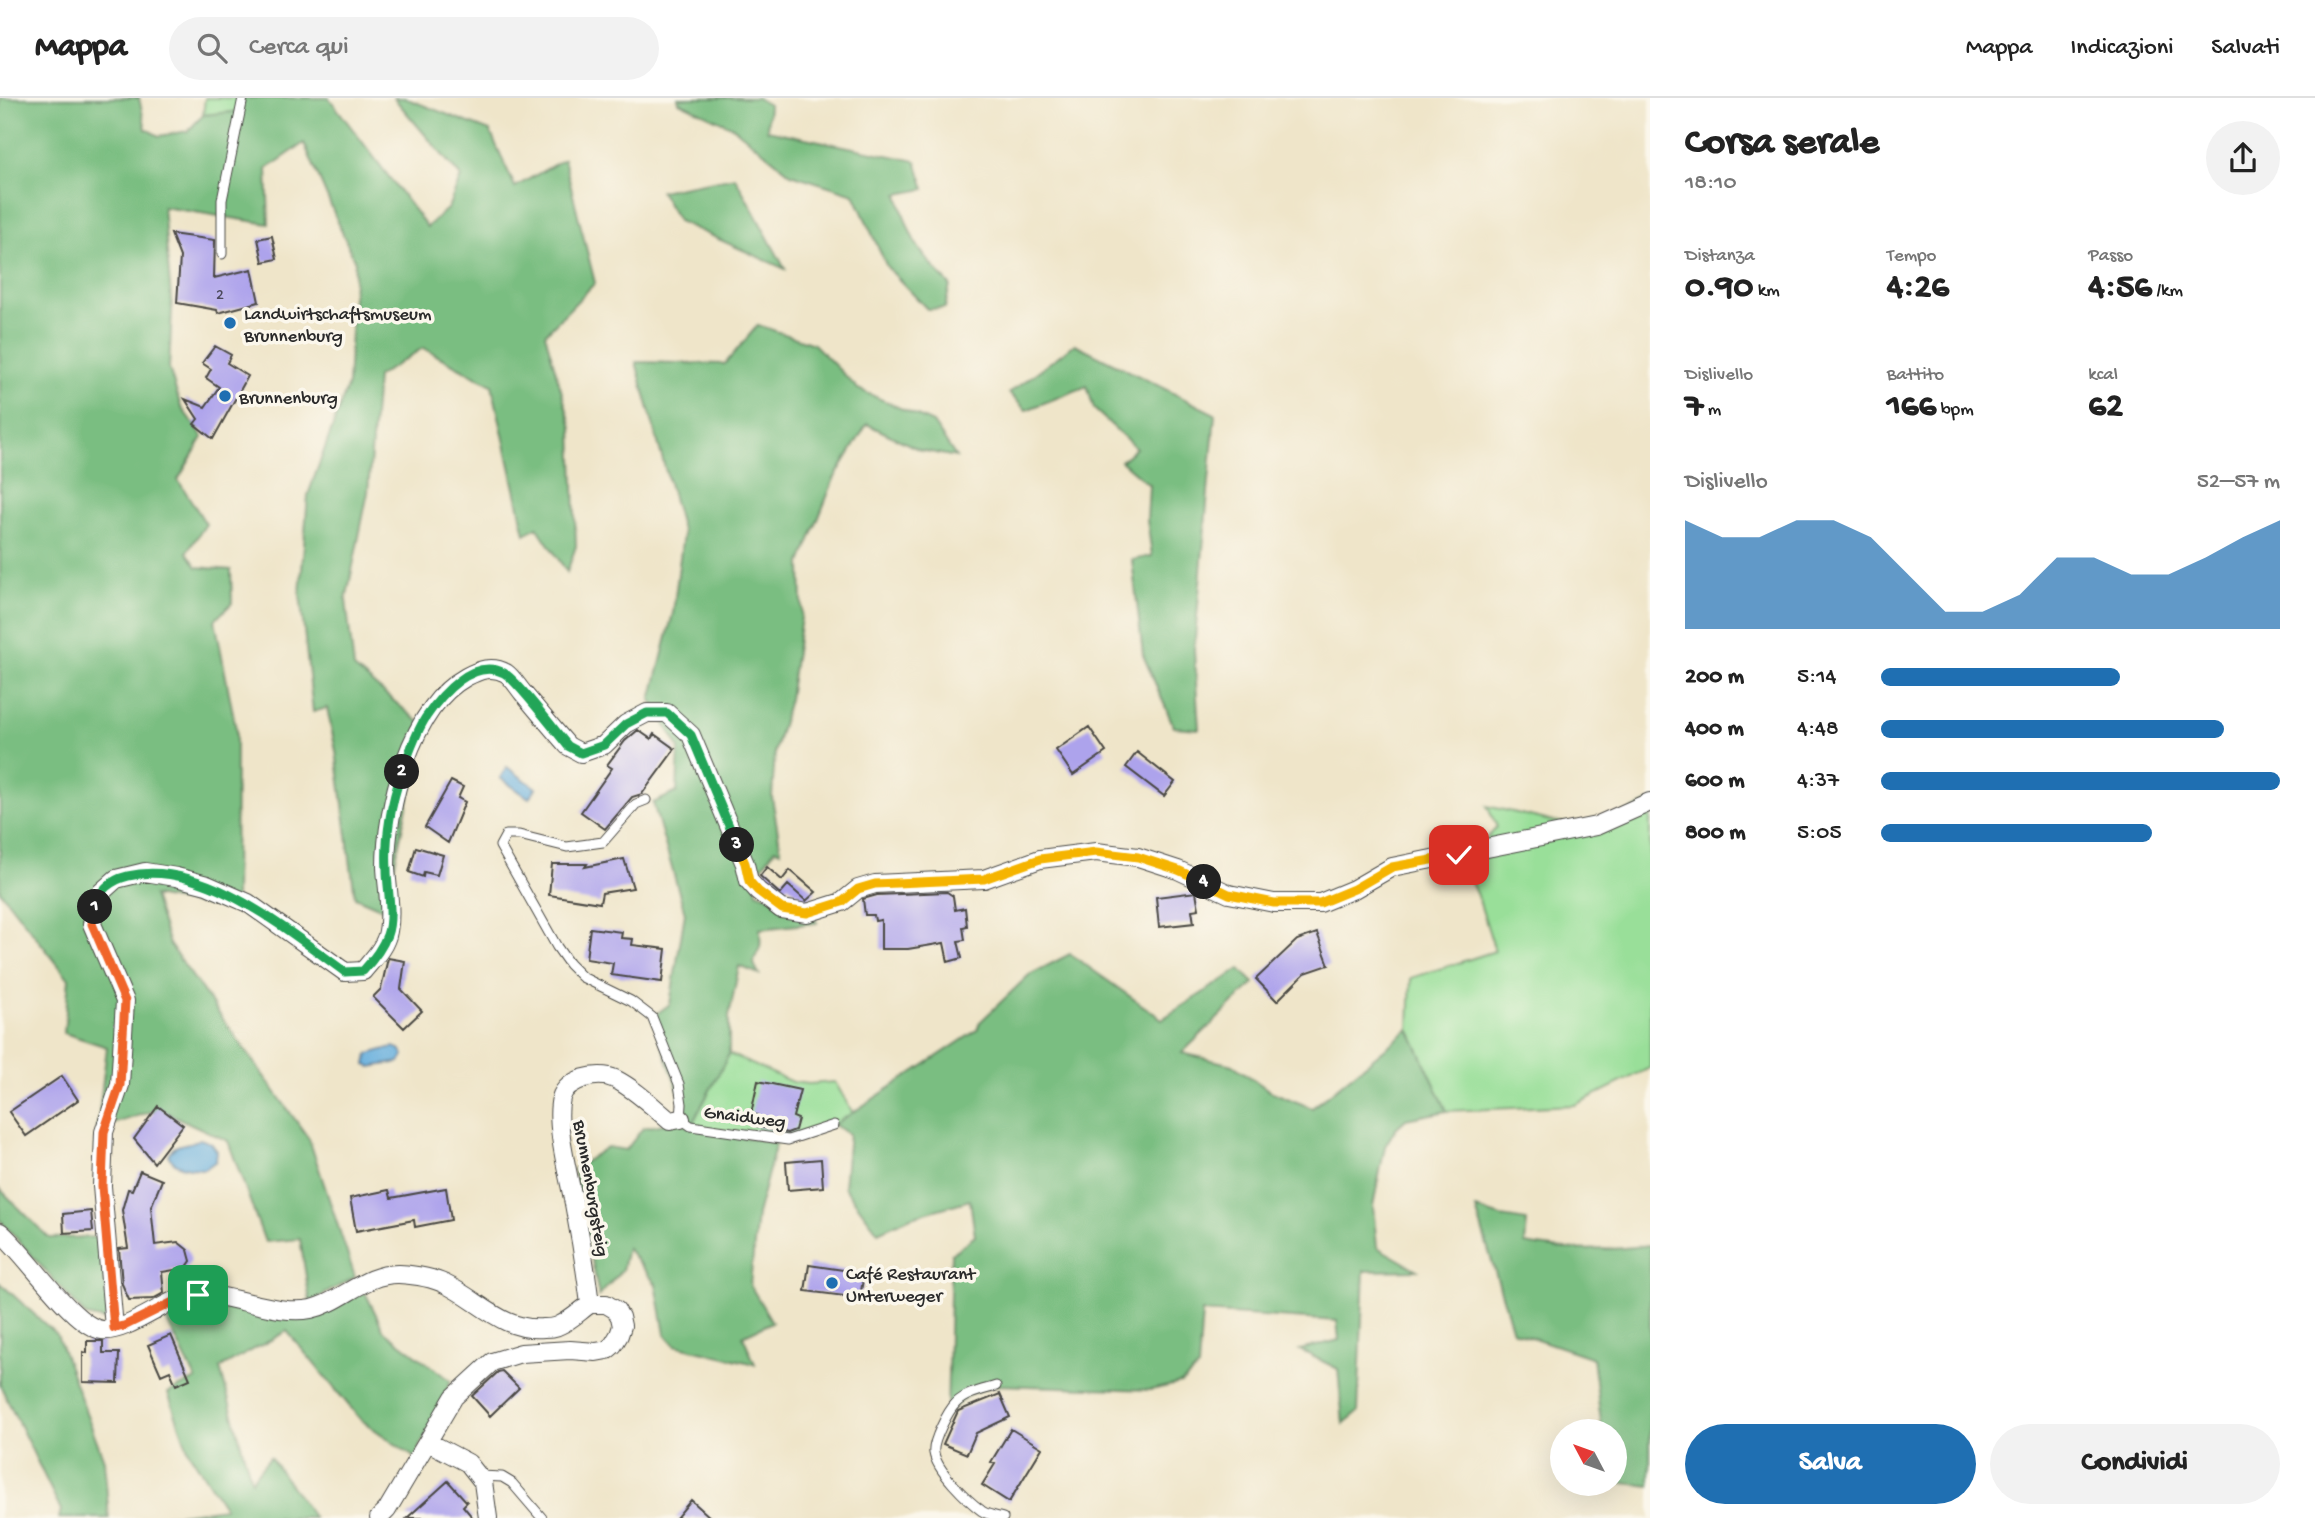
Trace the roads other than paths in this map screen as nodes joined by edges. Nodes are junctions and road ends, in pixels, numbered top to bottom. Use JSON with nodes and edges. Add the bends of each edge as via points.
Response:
{"nodes":[{"id":1,"x":243,"y":98,"type":"edge"},
{"id":2,"x":222,"y":254,"type":"dead end"},
{"id":3,"x":646,"y":800,"type":"dead end"},
{"id":4,"x":1650,"y":802,"type":"edge"},
{"id":5,"x":686,"y":1123,"type":"junction"},
{"id":6,"x":834,"y":1125,"type":"dead end"},
{"id":7,"x":0,"y":1231,"type":"edge"},
{"id":8,"x":590,"y":1304,"type":"junction"},
{"id":9,"x":114,"y":1328,"type":"junction"},
{"id":10,"x":996,"y":1386,"type":"dead end"},
{"id":11,"x":428,"y":1442,"type":"junction"},
{"id":12,"x":478,"y":1475,"type":"junction"},
{"id":13,"x":379,"y":1518,"type":"edge"},
{"id":14,"x":488,"y":1518,"type":"edge"},
{"id":15,"x":542,"y":1518,"type":"edge"},
{"id":16,"x":1003,"y":1518,"type":"edge"}],
"edges":[{"from":1,"to":2,"type":"lane","via":[[222,201]]},
{"from":3,"to":5,"type":"lane","via":[[636,804],[603,842],[567,847],[506,835],[500,846],[569,964],[652,1017],[679,1084]]},
{"from":4,"to":9,"type":"street","via":[[1596,825],[1392,867],[1320,903],[1274,903],[1229,894],[1138,857],[1096,852],[1040,859],[984,879],[875,884],[858,889],[842,902],[807,913],[782,909],[749,881],[691,735],[667,713],[647,713],[626,724],[604,745],[581,753],[568,746],[506,674],[491,668],[476,672],[453,684],[426,717],[398,782],[386,867],[388,932],[363,971],[345,972],[248,903],[207,885],[145,872],[116,879],[97,896],[92,924],[125,1001],[120,1085],[104,1132],[102,1186]]},
{"from":5,"to":6,"type":"lane","name":"Gnaidweg","via":[[788,1140]]},
{"from":5,"to":8,"type":"street","name":"Brunnenburgsteig","via":[[670,1121],[612,1077],[589,1077],[569,1084],[561,1096],[559,1120]]},
{"from":7,"to":9,"type":"street","via":[[75,1315],[103,1331]]},
{"from":8,"to":9,"type":"street","via":[[558,1327],[515,1327],[445,1284],[394,1274],[372,1278],[311,1309],[185,1296]]},
{"from":8,"to":11,"type":"street","via":[[606,1304],[620,1317],[619,1335],[607,1350],[521,1353],[492,1362],[454,1397]]},
{"from":10,"to":16,"type":"lane","via":[[956,1402],[934,1445],[934,1454],[952,1483],[984,1513]]},
{"from":11,"to":12,"type":"street","via":[[468,1463]]},
{"from":11,"to":13,"type":"street"},
{"from":12,"to":14,"type":"street"},
{"from":12,"to":15,"type":"lane","via":[[502,1477],[512,1483]]}]}
